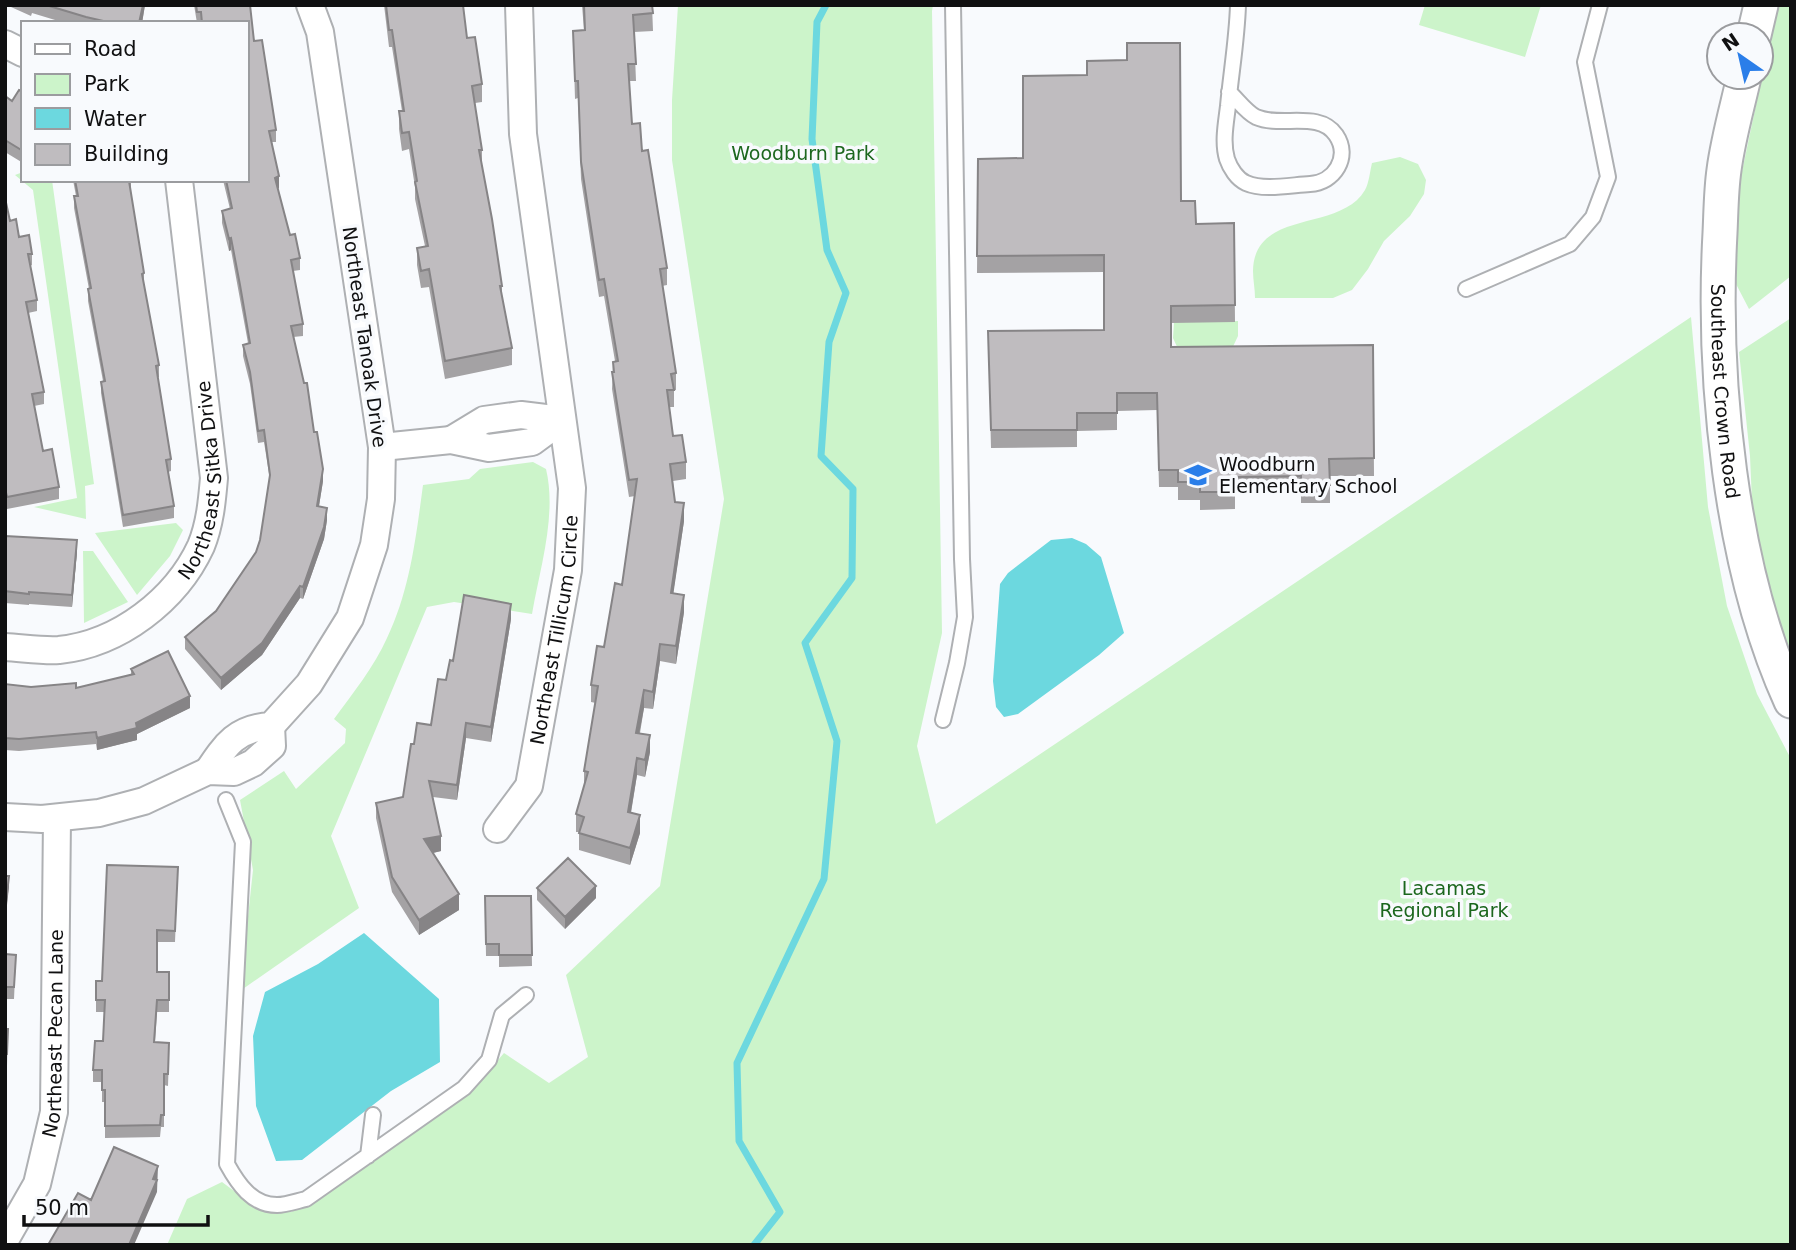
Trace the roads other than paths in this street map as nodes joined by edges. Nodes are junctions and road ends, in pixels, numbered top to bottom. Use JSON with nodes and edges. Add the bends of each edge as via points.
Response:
{"nodes":[{"id":1,"x":310,"y":5,"type":"edge"},
{"id":2,"x":519,"y":5,"type":"edge"},
{"id":3,"x":953,"y":5,"type":"edge"},
{"id":4,"x":1238,"y":5,"type":"edge"},
{"id":5,"x":1600,"y":5,"type":"edge"},
{"id":6,"x":5,"y":44,"type":"edge"},
{"id":7,"x":21,"y":51,"type":"edge"},
{"id":8,"x":1741,"y":91,"type":"edge"},
{"id":9,"x":1229,"y":92,"type":"junction"},
{"id":10,"x":179,"y":182,"type":"edge"},
{"id":11,"x":1466,"y":289,"type":"dead end"},
{"id":12,"x":562,"y":420,"type":"junction"},
{"id":13,"x":382,"y":447,"type":"junction"},
{"id":14,"x":5,"y":647,"type":"edge"},
{"id":15,"x":1791,"y":701,"type":"edge"},
{"id":16,"x":943,"y":720,"type":"dead end"},
{"id":17,"x":226,"y":800,"type":"dead end"},
{"id":18,"x":5,"y":817,"type":"edge"},
{"id":19,"x":57,"y":818,"type":"junction"},
{"id":20,"x":497,"y":829,"type":"dead end"},
{"id":21,"x":526,"y":995,"type":"dead end"},
{"id":22,"x":373,"y":1115,"type":"dead end"},
{"id":23,"x":368,"y":1156,"type":"junction"},
{"id":24,"x":5,"y":1240,"type":"edge"}],
"edges":[{"from":1,"to":13,"type":"street","name":"Northeast Tanoak Drive","via":[[320,32]]},
{"from":2,"to":12,"type":"street","name":"Northeast Tillicum Circle","via":[[523,134]]},
{"from":3,"to":16,"type":"lane","via":[[965,617]]},
{"from":4,"to":9,"type":"lane"},
{"from":5,"to":11,"type":"lane","via":[[1585,62],[1608,177],[1593,217],[1570,244]]},
{"from":6,"to":7,"type":"street"},
{"from":8,"to":15,"type":"street","name":"Southeast Crown Road","via":[[1724,170],[1718,283],[1727,441],[1752,586],[1765,636]]},
{"from":9,"to":9,"type":"lane","via":[[1224,138],[1227,160],[1245,183],[1317,184],[1334,174],[1342,156],[1332,130],[1314,122],[1274,122],[1254,116]]},
{"from":10,"to":14,"type":"street","name":"Northeast Sitka Drive","via":[[214,478],[211,514],[201,546],[178,584],[142,617],[106,638],[60,650]]},
{"from":12,"to":13,"type":"street","via":[[521,415],[484,420],[451,440]]},
{"from":12,"to":20,"type":"street","name":"Northeast Tillicum Circle","via":[[572,488],[568,570],[529,786]]},
{"from":13,"to":19,"type":"street","name":"Northeast Tanoak Drive","via":[[374,545],[350,618],[309,684],[271,726],[272,746],[234,772],[208,771],[144,801]]},
{"from":17,"to":23,"type":"lane","via":[[243,842],[227,1164],[254,1200],[277,1205],[306,1199]]},
{"from":18,"to":19,"type":"street","name":"Northeast Tanoak Drive"},
{"from":19,"to":24,"type":"street","name":"Northeast Pecan Lane","via":[[54,1112],[37,1184]]},
{"from":21,"to":23,"type":"lane","via":[[502,1015],[489,1060],[464,1088]]},
{"from":22,"to":23,"type":"lane"}]}
